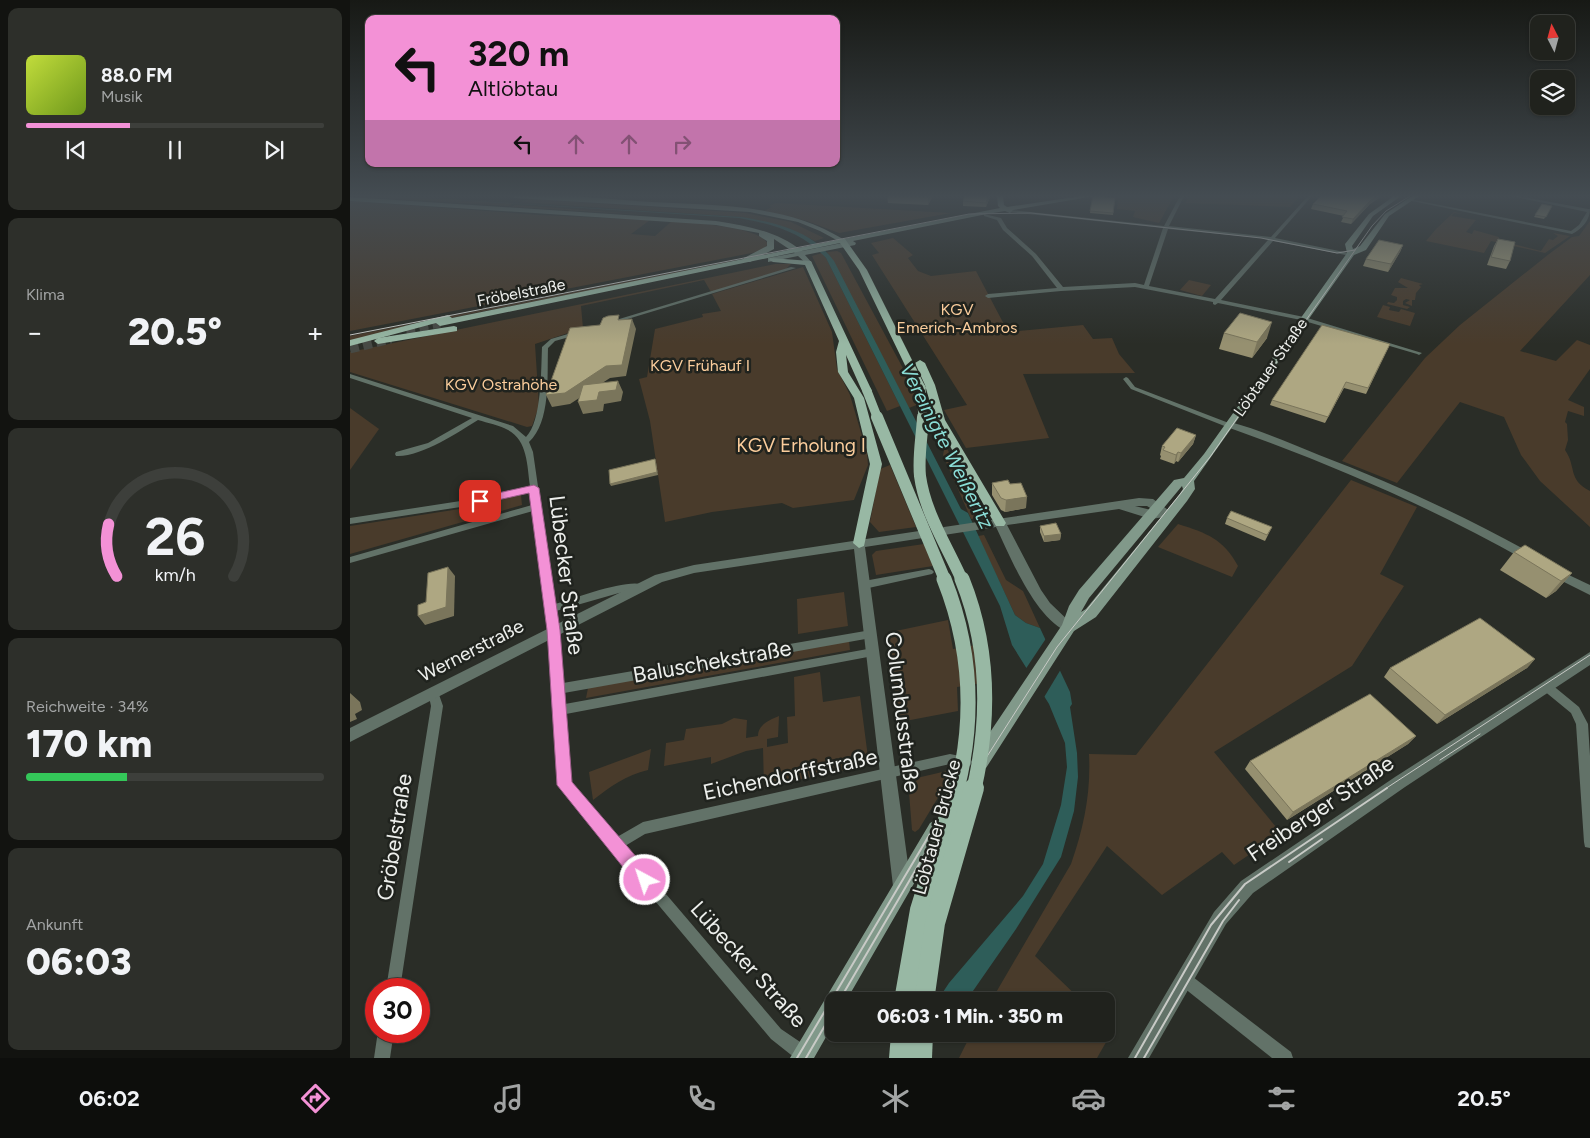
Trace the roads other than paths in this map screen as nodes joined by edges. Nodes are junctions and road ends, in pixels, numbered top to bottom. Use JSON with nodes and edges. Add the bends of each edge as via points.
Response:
{"nodes":[{"id":1,"x":771,"y":245,"type":"edge"},
{"id":2,"x":792,"y":245,"type":"edge"},
{"id":3,"x":829,"y":245,"type":"edge"},
{"id":4,"x":846,"y":245,"type":"edge"},
{"id":5,"x":1023,"y":245,"type":"edge"},
{"id":6,"x":1160,"y":245,"type":"edge"},
{"id":7,"x":1267,"y":245,"type":"edge"},
{"id":8,"x":1306,"y":245,"type":"edge"},
{"id":9,"x":1348,"y":245,"type":"edge"},
{"id":10,"x":1364,"y":245,"type":"edge"},
{"id":11,"x":802,"y":251,"type":"junction"},
{"id":12,"x":1350,"y":254,"type":"junction"},
{"id":13,"x":747,"y":260,"type":"junction"},
{"id":14,"x":771,"y":260,"type":"junction"},
{"id":15,"x":808,"y":263,"type":"junction"},
{"id":16,"x":793,"y":268,"type":"dead end"},
{"id":17,"x":1146,"y":287,"type":"junction"},
{"id":18,"x":1061,"y":288,"type":"junction"},
{"id":19,"x":988,"y":296,"type":"dead end"},
{"id":20,"x":876,"y":298,"type":"junction"},
{"id":21,"x":1215,"y":303,"type":"junction"},
{"id":22,"x":1304,"y":319,"type":"junction"},
{"id":23,"x":602,"y":325,"type":"edge"},
{"id":24,"x":441,"y":326,"type":"junction"},
{"id":25,"x":584,"y":330,"type":"edge"},
{"id":26,"x":844,"y":340,"type":"junction"},
{"id":27,"x":350,"y":345,"type":"edge"},
{"id":28,"x":1418,"y":352,"type":"dead end"},
{"id":29,"x":350,"y":376,"type":"edge"},
{"id":30,"x":1126,"y":379,"type":"dead end"},
{"id":31,"x":361,"y":380,"type":"junction"},
{"id":32,"x":350,"y":386,"type":"edge"},
{"id":33,"x":478,"y":417,"type":"junction"},
{"id":34,"x":1230,"y":425,"type":"junction"},
{"id":35,"x":526,"y":441,"type":"junction"},
{"id":36,"x":399,"y":454,"type":"dead end"},
{"id":37,"x":534,"y":488,"type":"junction"},
{"id":38,"x":536,"y":507,"type":"junction"},
{"id":39,"x":1160,"y":512,"type":"junction"},
{"id":40,"x":350,"y":521,"type":"edge"},
{"id":41,"x":1000,"y":523,"type":"junction"},
{"id":42,"x":944,"y":531,"type":"dead end"},
{"id":43,"x":919,"y":535,"type":"dead end"},
{"id":44,"x":859,"y":543,"type":"junction"},
{"id":45,"x":350,"y":560,"type":"edge"},
{"id":46,"x":929,"y":572,"type":"dead end"},
{"id":47,"x":864,"y":585,"type":"junction"},
{"id":48,"x":638,"y":587,"type":"junction"},
{"id":49,"x":1590,"y":590,"type":"edge"},
{"id":50,"x":551,"y":610,"type":"junction"},
{"id":51,"x":1069,"y":627,"type":"junction"},
{"id":52,"x":554,"y":630,"type":"junction"},
{"id":53,"x":871,"y":634,"type":"junction"},
{"id":54,"x":873,"y":652,"type":"junction"},
{"id":55,"x":1590,"y":658,"type":"edge"},
{"id":56,"x":1547,"y":686,"type":"junction"},
{"id":57,"x":558,"y":689,"type":"junction"},
{"id":58,"x":433,"y":692,"type":"junction"},
{"id":59,"x":559,"y":710,"type":"junction"},
{"id":60,"x":350,"y":735,"type":"edge"},
{"id":61,"x":978,"y":767,"type":"joint"},
{"id":62,"x":888,"y":774,"type":"junction"},
{"id":63,"x":936,"y":829,"type":"dead end"},
{"id":64,"x":1590,"y":842,"type":"edge"},
{"id":65,"x":615,"y":845,"type":"junction"},
{"id":66,"x":902,"y":886,"type":"junction"},
{"id":67,"x":395,"y":978,"type":"edge"},
{"id":68,"x":1184,"y":979,"type":"junction"},
{"id":69,"x":840,"y":992,"type":"edge"},
{"id":70,"x":906,"y":992,"type":"edge"},
{"id":71,"x":925,"y":992,"type":"edge"},
{"id":72,"x":825,"y":1017,"type":"edge"},
{"id":73,"x":901,"y":1042,"type":"edge"},
{"id":74,"x":922,"y":1042,"type":"edge"},
{"id":75,"x":384,"y":1043,"type":"edge"},
{"id":76,"x":802,"y":1056,"type":"edge"},
{"id":77,"x":382,"y":1058,"type":"edge"},
{"id":78,"x":900,"y":1058,"type":"edge"},
{"id":79,"x":921,"y":1058,"type":"edge"},
{"id":80,"x":1138,"y":1058,"type":"edge"},
{"id":81,"x":1286,"y":1058,"type":"edge"}],
"edges":[{"from":1,"to":13,"type":"main road","via":[[765,252]]},
{"from":2,"to":11,"type":"main road"},
{"from":3,"to":11,"type":"main road","name":"Fröbelstraße"},
{"from":4,"to":20,"type":"main road","name":"Löbtauer Brücke","via":[[863,270]]},
{"from":5,"to":18,"type":"street"},
{"from":6,"to":17,"type":"street"},
{"from":7,"to":21,"type":"street"},
{"from":8,"to":12,"type":"street"},
{"from":9,"to":12,"type":"main road","name":"Löbtauer Straße"},
{"from":10,"to":12,"type":"main road","name":"Löbtauer Straße","via":[[1360,251]]},
{"from":11,"to":13,"type":"main road","name":"Fröbelstraße"},
{"from":11,"to":14,"type":"main road","name":"Fröbelstraße"},
{"from":11,"to":15,"type":"main road"},
{"from":12,"to":22,"type":"main road","name":"Löbtauer Straße"},
{"from":13,"to":24,"type":"main road","name":"Fröbelstraße"},
{"from":14,"to":15,"type":"main road"},
{"from":14,"to":24,"type":"main road","name":"Fröbelstraße","via":[[616,294]]},
{"from":15,"to":26,"type":"main road","name":"Löbtauer Brücke"},
{"from":16,"to":23,"type":"street"},
{"from":17,"to":18,"type":"street"},
{"from":17,"to":21,"type":"street"},
{"from":18,"to":19,"type":"street"},
{"from":20,"to":41,"type":"main road","via":[[889,309],[921,365],[940,420]]},
{"from":20,"to":71,"type":"main road","name":"Löbtauer Brücke","bridge":true,"via":[[922,388],[921,479],[929,507],[963,582],[975,616],[982,651],[983,732],[978,769],[941,899]]},
{"from":21,"to":22,"type":"street"},
{"from":22,"to":28,"type":"street"},
{"from":22,"to":34,"type":"main road","name":"Löbtauer Straße"},
{"from":24,"to":27,"type":"main road"},
{"from":25,"to":35,"type":"street","via":[[554,340],[545,348],[537,425]]},
{"from":26,"to":44,"type":"main road","via":[[841,352],[843,372],[860,398],[876,464]]},
{"from":26,"to":70,"type":"main road","name":"Löbtauer Brücke","bridge":true,"via":[[955,603],[970,674],[963,765],[954,805],[921,905]]},
{"from":29,"to":31,"type":"street"},
{"from":30,"to":34,"type":"street","via":[[1134,388]]},
{"from":31,"to":32,"type":"street"},
{"from":31,"to":33,"type":"street"},
{"from":33,"to":35,"type":"street","via":[[510,428]]},
{"from":33,"to":36,"type":"street","via":[[441,441]]},
{"from":34,"to":39,"type":"main road","name":"Löbtauer Straße","via":[[1188,481],[1189,489]]},
{"from":34,"to":49,"type":"street","via":[[1458,517]]},
{"from":35,"to":37,"type":"street","name":"Lübecker Straße"},
{"from":37,"to":38,"type":"street","name":"Lübecker Straße"},
{"from":37,"to":40,"type":"street","via":[[467,504]]},
{"from":38,"to":45,"type":"street"},
{"from":38,"to":50,"type":"street","name":"Lübecker Straße"},
{"from":39,"to":41,"type":"street","via":[[1121,505]]},
{"from":39,"to":51,"type":"main road","name":"Löbtauer Straße","via":[[1091,613]]},
{"from":41,"to":42,"type":"street"},
{"from":41,"to":51,"type":"street","via":[[1040,599],[1055,618]]},
{"from":43,"to":44,"type":"street","name":"Wernerstraße"},
{"from":44,"to":47,"type":"street","name":"Columbusstraße"},
{"from":44,"to":48,"type":"street","name":"Wernerstraße","via":[[694,569]]},
{"from":46,"to":47,"type":"street"},
{"from":47,"to":53,"type":"street","name":"Columbusstraße"},
{"from":48,"to":50,"type":"street","name":"Wernerstraße","via":[[619,589]]},
{"from":48,"to":52,"type":"street","name":"Wernerstraße"},
{"from":50,"to":52,"type":"street","name":"Lübecker Straße"},
{"from":51,"to":61,"type":"main road","name":"Löbtauer Straße"},
{"from":52,"to":57,"type":"street","name":"Lübecker Straße"},
{"from":52,"to":58,"type":"street","name":"Wernerstraße"},
{"from":53,"to":54,"type":"street","name":"Columbusstraße"},
{"from":53,"to":57,"type":"street","name":"Baluschekstraße"},
{"from":54,"to":59,"type":"street","name":"Baluschekstraße"},
{"from":54,"to":62,"type":"street","name":"Columbusstraße"},
{"from":55,"to":56,"type":"street","name":"Freiberger Straße"},
{"from":56,"to":64,"type":"street","via":[[1575,710],[1582,724]]},
{"from":56,"to":68,"type":"street","name":"Freiberger Straße","via":[[1247,887],[1220,918]]},
{"from":57,"to":59,"type":"street","name":"Lübecker Straße"},
{"from":58,"to":60,"type":"street","name":"Wernerstraße"},
{"from":58,"to":67,"type":"street","name":"Gröbelstraße","via":[[437,706]]},
{"from":59,"to":65,"type":"street","name":"Lübecker Straße","via":[[565,785]]},
{"from":61,"to":62,"type":"street","name":"Eichendorffstraße","via":[[950,759]]},
{"from":62,"to":65,"type":"street","name":"Eichendorffstraße","via":[[643,828]]},
{"from":62,"to":66,"type":"street","name":"Columbusstraße"},
{"from":63,"to":66,"type":"main road"},
{"from":65,"to":76,"type":"street","name":"Lübecker Straße","via":[[776,1034]]},
{"from":66,"to":69,"type":"main road"},
{"from":68,"to":80,"type":"street","name":"Freiberger Straße"},
{"from":68,"to":81,"type":"street"},
{"from":72,"to":76,"type":"main road"},
{"from":73,"to":78,"type":"main road"},
{"from":74,"to":79,"type":"main road"},
{"from":75,"to":77,"type":"street"}]}
